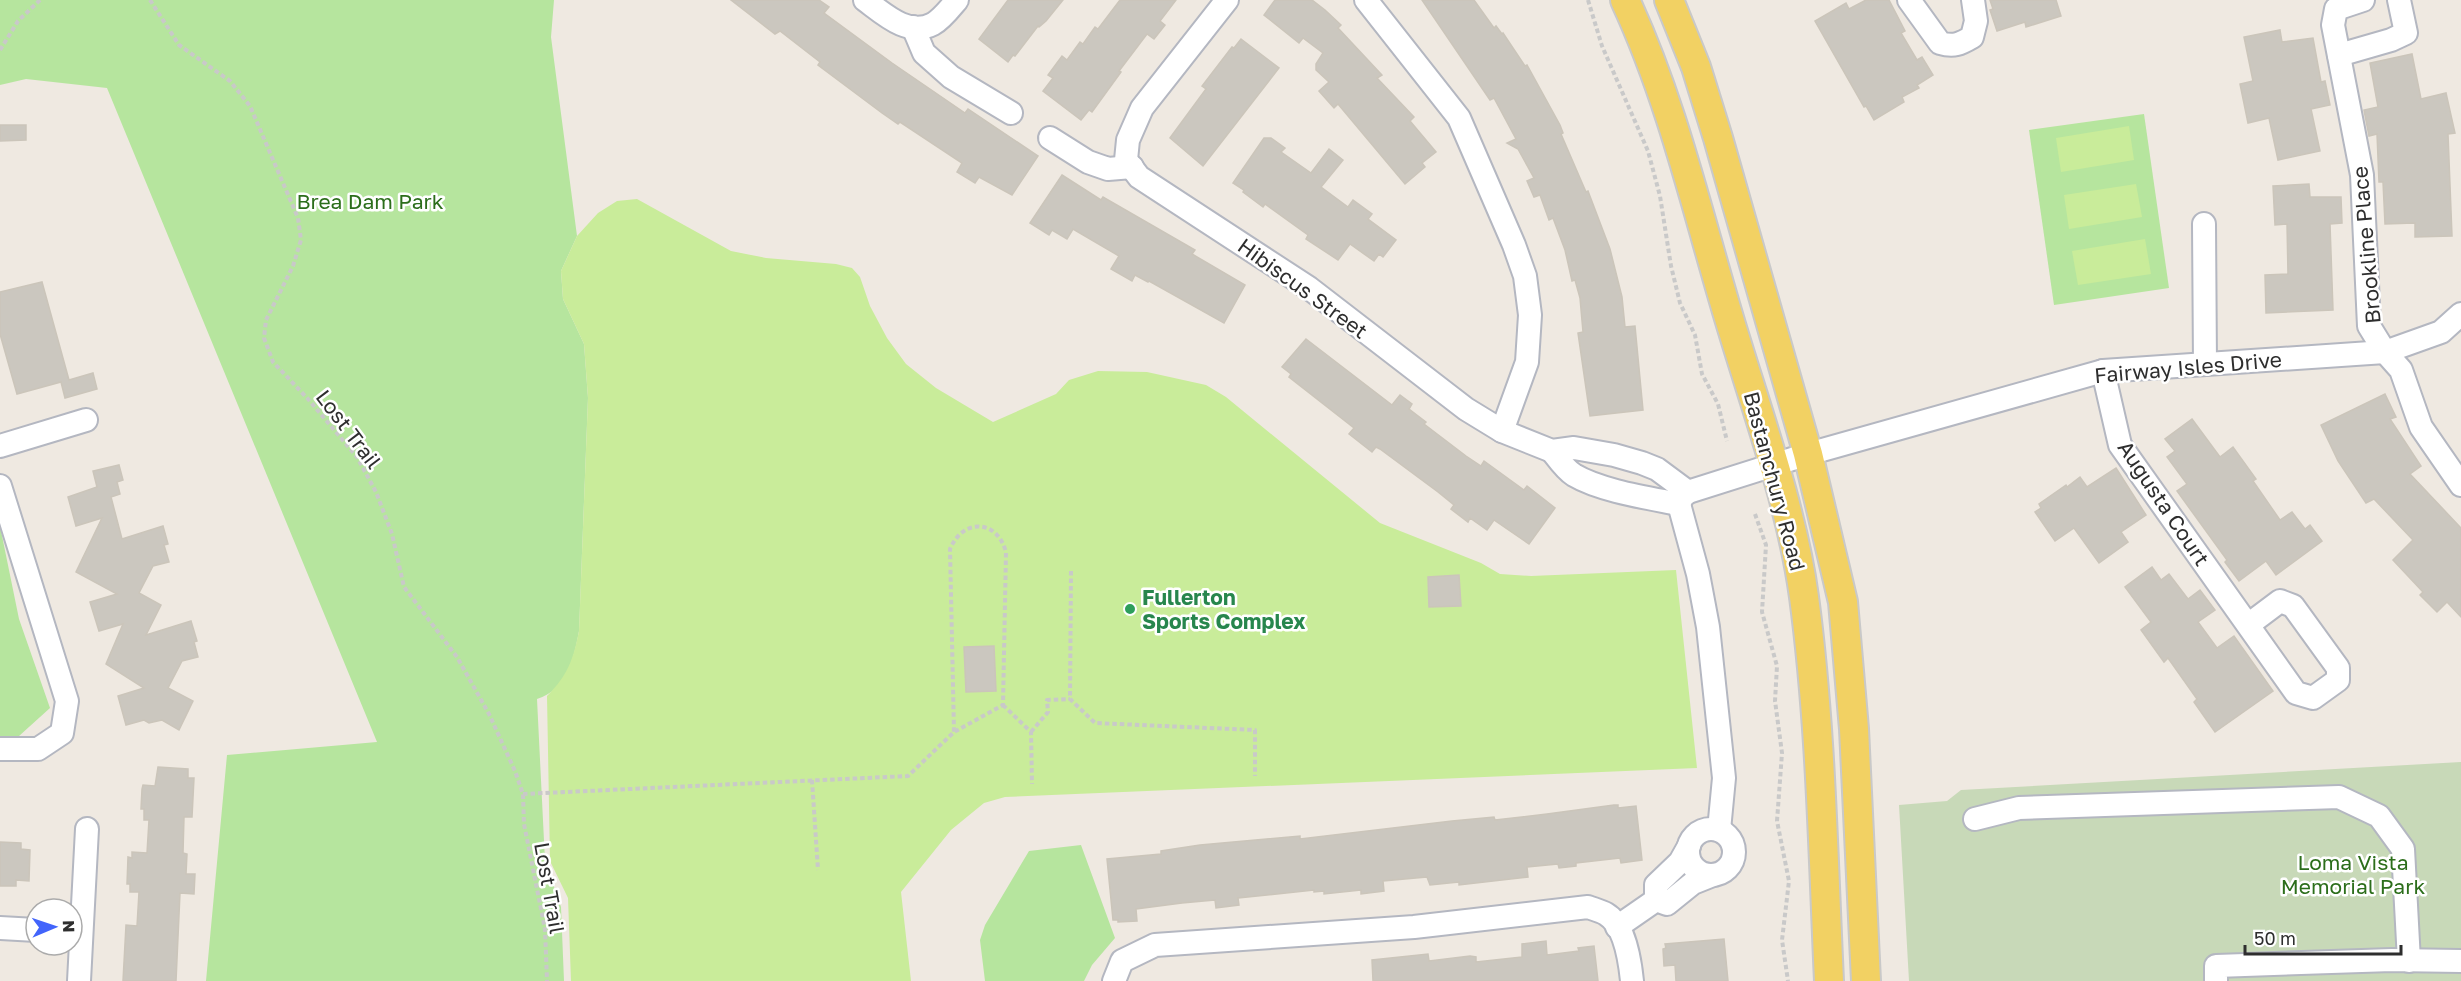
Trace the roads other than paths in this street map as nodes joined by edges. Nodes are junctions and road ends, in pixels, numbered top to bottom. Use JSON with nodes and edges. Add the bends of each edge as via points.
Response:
{"nodes":[{"id":1,"x":865,"y":0,"type":"edge"},
{"id":2,"x":957,"y":0,"type":"edge"},
{"id":3,"x":1227,"y":0,"type":"edge"},
{"id":4,"x":1366,"y":0,"type":"edge"},
{"id":5,"x":1625,"y":0,"type":"edge"},
{"id":6,"x":1669,"y":0,"type":"edge"},
{"id":7,"x":1909,"y":0,"type":"edge"},
{"id":8,"x":1973,"y":0,"type":"edge"},
{"id":9,"x":2363,"y":0,"type":"edge"},
{"id":10,"x":2399,"y":0,"type":"edge"},
{"id":11,"x":913,"y":27,"type":"junction"},
{"id":12,"x":2339,"y":55,"type":"junction"},
{"id":13,"x":1011,"y":113,"type":"dead end"},
{"id":14,"x":1050,"y":138,"type":"dead end"},
{"id":15,"x":1132,"y":167,"type":"junction"},
{"id":16,"x":2204,"y":224,"type":"dead end"},
{"id":17,"x":2461,"y":314,"type":"edge"},
{"id":18,"x":2385,"y":352,"type":"junction"},
{"id":19,"x":2205,"y":364,"type":"junction"},
{"id":20,"x":2103,"y":371,"type":"junction"},
{"id":21,"x":86,"y":420,"type":"dead end"},
{"id":22,"x":1502,"y":432,"type":"junction"},
{"id":23,"x":0,"y":446,"type":"edge"},
{"id":24,"x":1552,"y":451,"type":"junction"},
{"id":25,"x":1808,"y":454,"type":"junction"},
{"id":26,"x":1614,"y":455,"type":"junction"},
{"id":27,"x":1773,"y":465,"type":"junction"},
{"id":28,"x":2461,"y":485,"type":"edge"},
{"id":29,"x":0,"y":486,"type":"edge"},
{"id":30,"x":1604,"y":486,"type":"junction"},
{"id":31,"x":1684,"y":498,"type":"junction"},
{"id":32,"x":2248,"y":624,"type":"dead end"},
{"id":33,"x":0,"y":749,"type":"edge"},
{"id":34,"x":1975,"y":819,"type":"dead end"},
{"id":35,"x":87,"y":830,"type":"dead end"},
{"id":36,"x":1719,"y":830,"type":"junction"},
{"id":37,"x":1689,"y":846,"type":"junction"},
{"id":38,"x":1713,"y":875,"type":"junction"},
{"id":39,"x":80,"y":897,"type":"edge"},
{"id":40,"x":1656,"y":900,"type":"junction"},
{"id":41,"x":1617,"y":927,"type":"junction"},
{"id":42,"x":0,"y":928,"type":"edge"},
{"id":43,"x":24,"y":929,"type":"edge"},
{"id":44,"x":78,"y":957,"type":"edge"},
{"id":45,"x":2409,"y":961,"type":"junction"},
{"id":46,"x":2461,"y":961,"type":"edge"},
{"id":47,"x":79,"y":981,"type":"edge"},
{"id":48,"x":1114,"y":981,"type":"edge"},
{"id":49,"x":1632,"y":981,"type":"edge"},
{"id":50,"x":1829,"y":981,"type":"edge"},
{"id":51,"x":1866,"y":981,"type":"edge"},
{"id":52,"x":2216,"y":981,"type":"edge"}],
"edges":[{"from":1,"to":11,"type":"street","via":[[894,22]]},
{"from":2,"to":11,"type":"street","via":[[933,24]]},
{"from":3,"to":15,"type":"street","via":[[1142,108],[1128,140],[1126,160]]},
{"from":4,"to":22,"type":"street","via":[[1459,118],[1525,276],[1530,315],[1527,362]]},
{"from":5,"to":27,"type":"main road","name":"Bastanchury Road","via":[[1658,81],[1682,155]]},
{"from":6,"to":25,"type":"main road","name":"Bastanchury Road","via":[[1718,138]]},
{"from":7,"to":8,"type":"street","via":[[1940,43],[1958,45],[1972,37],[1977,21]]},
{"from":9,"to":12,"type":"street","name":"Brookline Place","via":[[2336,9],[2333,25]]},
{"from":10,"to":12,"type":"street","via":[[2406,33]]},
{"from":11,"to":13,"type":"street","via":[[924,53],[951,76]]},
{"from":12,"to":18,"type":"street","name":"Brookline Place","via":[[2362,175],[2369,326]]},
{"from":14,"to":15,"type":"street","via":[[1088,162],[1108,169]]},
{"from":15,"to":22,"type":"street","name":"Hibiscus Street","via":[[1139,177],[1308,288]]},
{"from":16,"to":19,"type":"street"},
{"from":17,"to":18,"type":"street","name":"Fairway Isles Drive","via":[[2440,332]]},
{"from":18,"to":19,"type":"street","name":"Fairway Isles Drive"},
{"from":18,"to":28,"type":"street","name":"Brookline Place","via":[[2401,370],[2421,427]]},
{"from":19,"to":20,"type":"street","name":"Fairway Isles Drive"},
{"from":20,"to":25,"type":"street","name":"Fairway Isles Drive"},
{"from":20,"to":32,"type":"street","name":"Augusta Court","via":[[2120,445]]},
{"from":21,"to":23,"type":"street"},
{"from":22,"to":24,"type":"street","name":"Hibiscus Street"},
{"from":24,"to":26,"type":"street","name":"Hibiscus Street","via":[[1574,448]]},
{"from":24,"to":30,"type":"street","name":"Hibiscus Street","via":[[1564,468]]},
{"from":25,"to":27,"type":"street","name":"Fairway Isles Drive"},
{"from":25,"to":51,"type":"main road","name":"Bastanchury Road","via":[[1830,537],[1848,640]]},
{"from":26,"to":30,"type":"street","via":[[1603,465]]},
{"from":26,"to":31,"type":"street","name":"Hibiscus Street","via":[[1657,469]]},
{"from":27,"to":31,"type":"street","name":"Fairway Isles Drive"},
{"from":27,"to":50,"type":"main road","name":"Bastanchury Road","via":[[1804,593],[1812,661]]},
{"from":29,"to":33,"type":"street","via":[[67,701],[62,733],[38,749]]},
{"from":30,"to":31,"type":"street","name":"Hibiscus Street","via":[[1630,495]]},
{"from":31,"to":36,"type":"street","via":[[1708,627],[1724,777]]},
{"from":34,"to":45,"type":"street","via":[[2019,808],[2339,797],[2379,816],[2403,849]]},
{"from":35,"to":39,"type":"street"},
{"from":36,"to":37,"type":"street","via":[[1703,830],[1691,839]]},
{"from":36,"to":38,"type":"street","via":[[1731,841],[1734,851],[1728,867]]},
{"from":37,"to":38,"type":"street","via":[[1695,869]]},
{"from":37,"to":40,"type":"street","via":[[1680,862],[1656,885]]},
{"from":38,"to":40,"type":"street","via":[[1694,883],[1667,904]]},
{"from":40,"to":41,"type":"street"},
{"from":41,"to":48,"type":"street","via":[[1608,914],[1588,907],[1414,927],[1155,945],[1122,962]]},
{"from":41,"to":49,"type":"street","via":[[1629,957]]},
{"from":42,"to":43,"type":"street"},
{"from":44,"to":47,"type":"street"},
{"from":45,"to":46,"type":"street"},
{"from":45,"to":52,"type":"street","via":[[2216,966]]}]}
